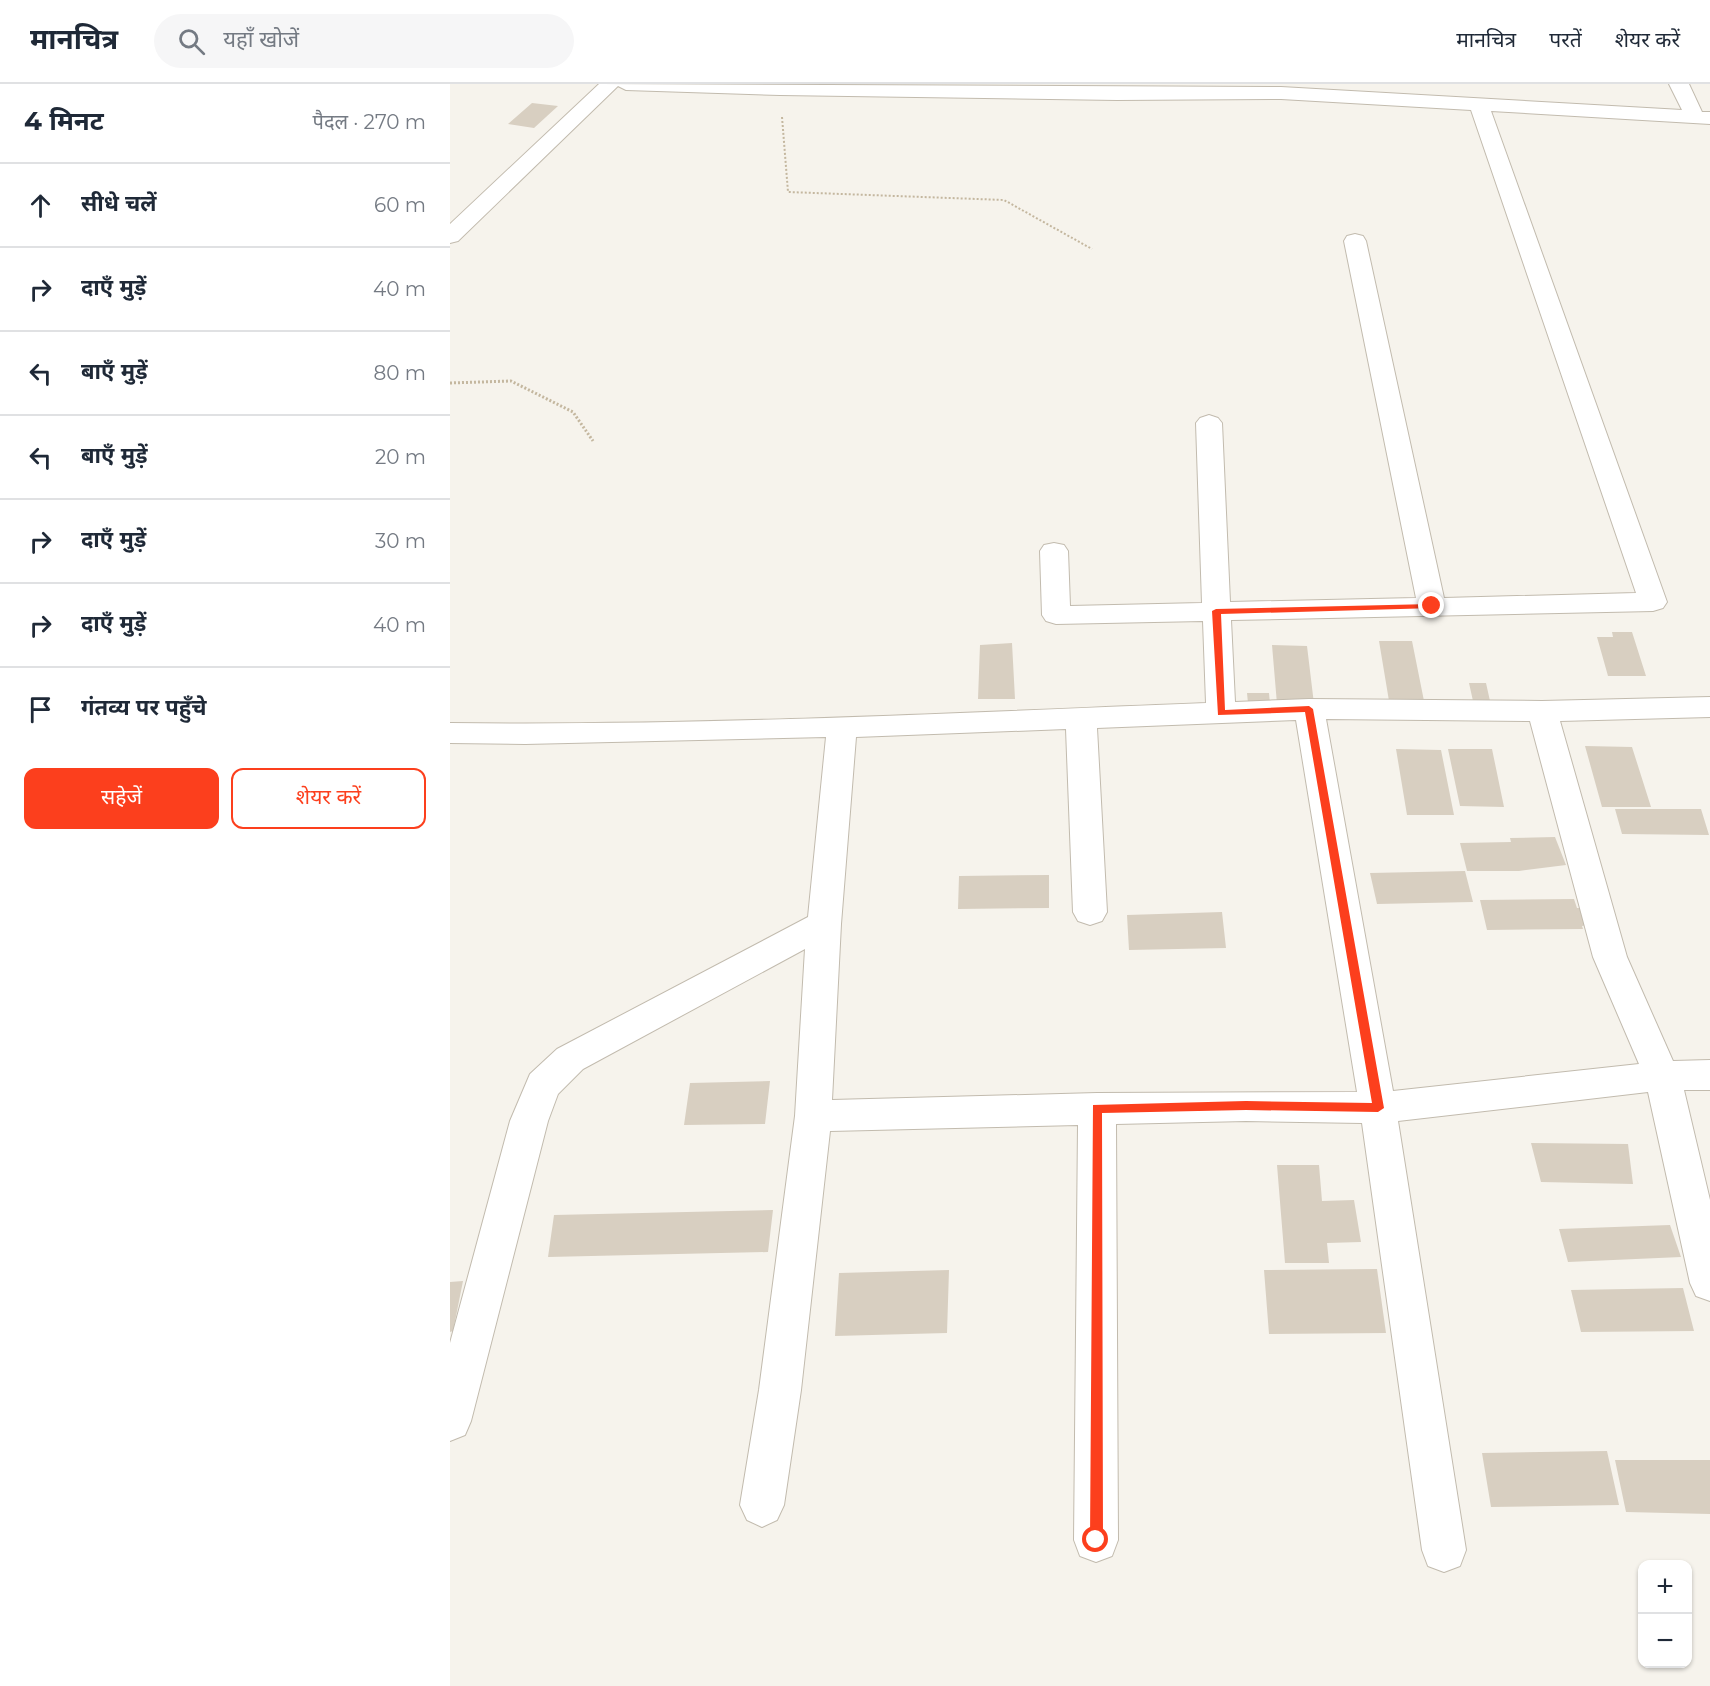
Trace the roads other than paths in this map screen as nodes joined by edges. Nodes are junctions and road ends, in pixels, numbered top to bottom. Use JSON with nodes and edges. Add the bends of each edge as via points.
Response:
{"nodes":[{"id":1,"x":610,"y":84,"type":"edge"},
{"id":2,"x":626,"y":84,"type":"edge"},
{"id":3,"x":1678,"y":84,"type":"edge"},
{"id":4,"x":1479,"y":105,"type":"junction"},
{"id":5,"x":1703,"y":118,"type":"edge"},
{"id":6,"x":450,"y":236,"type":"edge"},
{"id":7,"x":1355,"y":242,"type":"dead end"},
{"id":8,"x":1209,"y":423,"type":"dead end"},
{"id":9,"x":1054,"y":551,"type":"dead end"},
{"id":10,"x":1432,"y":606,"type":"junction"},
{"id":11,"x":1216,"y":611,"type":"junction"},
{"id":12,"x":1710,"y":707,"type":"edge"},
{"id":13,"x":1309,"y":709,"type":"junction"},
{"id":14,"x":1542,"y":711,"type":"junction"},
{"id":15,"x":1221,"y":713,"type":"junction"},
{"id":16,"x":1081,"y":718,"type":"junction"},
{"id":17,"x":842,"y":727,"type":"junction"},
{"id":18,"x":450,"y":733,"type":"edge"},
{"id":19,"x":1090,"y":912,"type":"dead end"},
{"id":20,"x":824,"y":924,"type":"junction"},
{"id":21,"x":1710,"y":1075,"type":"edge"},
{"id":22,"x":1662,"y":1076,"type":"junction"},
{"id":23,"x":1096,"y":1108,"type":"junction"},
{"id":24,"x":1378,"y":1108,"type":"junction"},
{"id":25,"x":813,"y":1116,"type":"junction"},
{"id":26,"x":1710,"y":1283,"type":"edge"},
{"id":27,"x":450,"y":1421,"type":"edge"},
{"id":28,"x":762,"y":1505,"type":"dead end"},
{"id":29,"x":1096,"y":1540,"type":"dead end"},
{"id":30,"x":1444,"y":1550,"type":"dead end"}],
"edges":[{"from":1,"to":6,"type":"street"},
{"from":2,"to":4,"type":"street","via":[[780,90],[1281,93]]},
{"from":3,"to":5,"type":"street"},
{"from":4,"to":5,"type":"street"},
{"from":4,"to":10,"type":"street","via":[[1653,602]]},
{"from":7,"to":10,"type":"street"},
{"from":8,"to":11,"type":"street"},
{"from":9,"to":11,"type":"street","via":[[1056,615]]},
{"from":10,"to":11,"type":"street"},
{"from":11,"to":15,"type":"street"},
{"from":12,"to":14,"type":"street"},
{"from":13,"to":14,"type":"street"},
{"from":13,"to":15,"type":"street"},
{"from":13,"to":24,"type":"street"},
{"from":14,"to":22,"type":"street","via":[[1610,957]]},
{"from":15,"to":16,"type":"street"},
{"from":16,"to":17,"type":"street"},
{"from":16,"to":19,"type":"street"},
{"from":17,"to":18,"type":"street"},
{"from":17,"to":20,"type":"street"},
{"from":20,"to":25,"type":"street"},
{"from":20,"to":27,"type":"street","via":[[570,1059],[543,1085],[529,1121]]},
{"from":21,"to":22,"type":"street"},
{"from":22,"to":24,"type":"street"},
{"from":22,"to":26,"type":"street"},
{"from":23,"to":24,"type":"street"},
{"from":23,"to":25,"type":"street"},
{"from":23,"to":29,"type":"street"},
{"from":24,"to":30,"type":"street"},
{"from":25,"to":28,"type":"street"}]}
